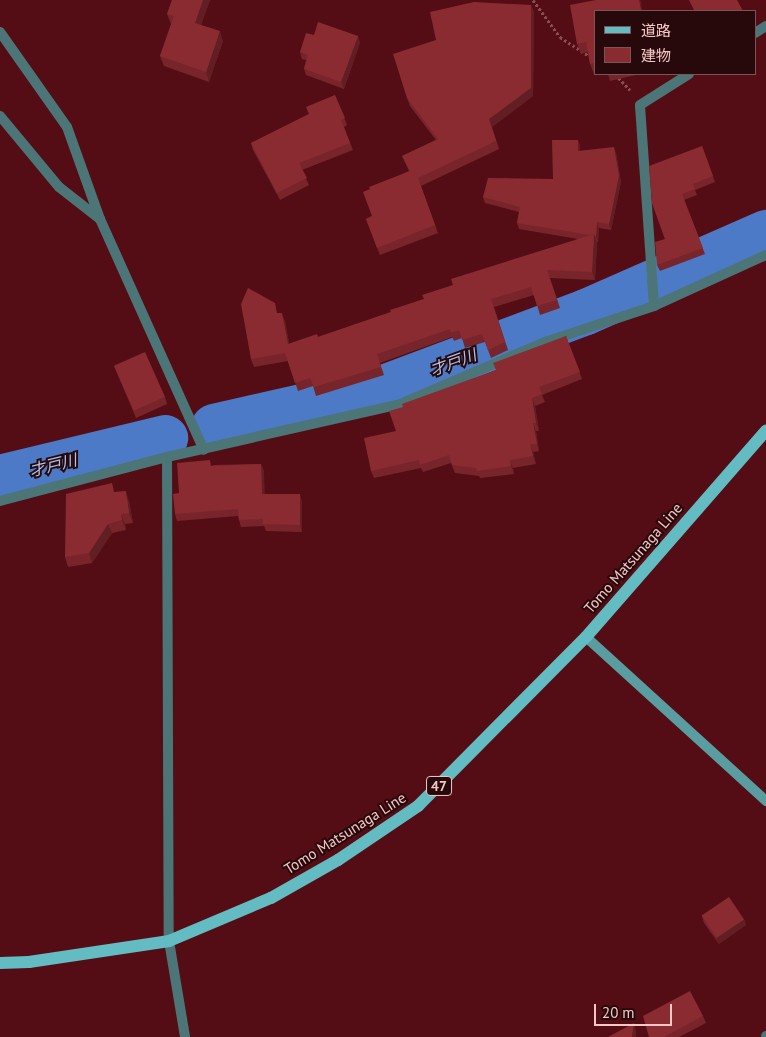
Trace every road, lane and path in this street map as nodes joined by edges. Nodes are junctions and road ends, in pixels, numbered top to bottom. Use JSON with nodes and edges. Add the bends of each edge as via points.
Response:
{"nodes":[{"id":1,"x":533,"y":0,"type":"edge"},
{"id":2,"x":0,"y":32,"type":"edge"},
{"id":3,"x":594,"y":59,"type":"edge"},
{"id":4,"x":687,"y":75,"type":"edge"},
{"id":5,"x":0,"y":116,"type":"edge"},
{"id":6,"x":100,"y":219,"type":"junction"},
{"id":7,"x":766,"y":255,"type":"edge"},
{"id":8,"x":654,"y":306,"type":"junction"},
{"id":9,"x":766,"y":431,"type":"edge"},
{"id":10,"x":204,"y":450,"type":"junction"},
{"id":11,"x":167,"y":457,"type":"junction"},
{"id":12,"x":0,"y":501,"type":"edge"},
{"id":13,"x":586,"y":637,"type":"junction"},
{"id":14,"x":766,"y":801,"type":"edge"},
{"id":15,"x":169,"y":941,"type":"junction"},
{"id":16,"x":0,"y":963,"type":"edge"},
{"id":17,"x":185,"y":1037,"type":"edge"}],
"edges":[{"from":1,"to":3,"type":"path","via":[[560,37]]},
{"from":2,"to":6,"type":"street","via":[[66,127]]},
{"from":4,"to":8,"type":"street","via":[[640,105]]},
{"from":5,"to":6,"type":"street","via":[[59,187]]},
{"from":6,"to":10,"type":"street"},
{"from":7,"to":8,"type":"street"},
{"from":8,"to":10,"type":"street","via":[[545,342],[400,404]]},
{"from":9,"to":13,"type":"main road","name":"Tomo Matsunaga Line","number":"47"},
{"from":10,"to":11,"type":"street"},
{"from":11,"to":12,"type":"street"},
{"from":11,"to":15,"type":"street"},
{"from":13,"to":14,"type":"main road"},
{"from":13,"to":15,"type":"main road","name":"Tomo Matsunaga Line","number":"47","via":[[418,806],[338,860],[271,898]]},
{"from":15,"to":16,"type":"main road","name":"Tomo Matsunaga Line","number":"47","via":[[29,962]]},
{"from":15,"to":17,"type":"street"}]}
